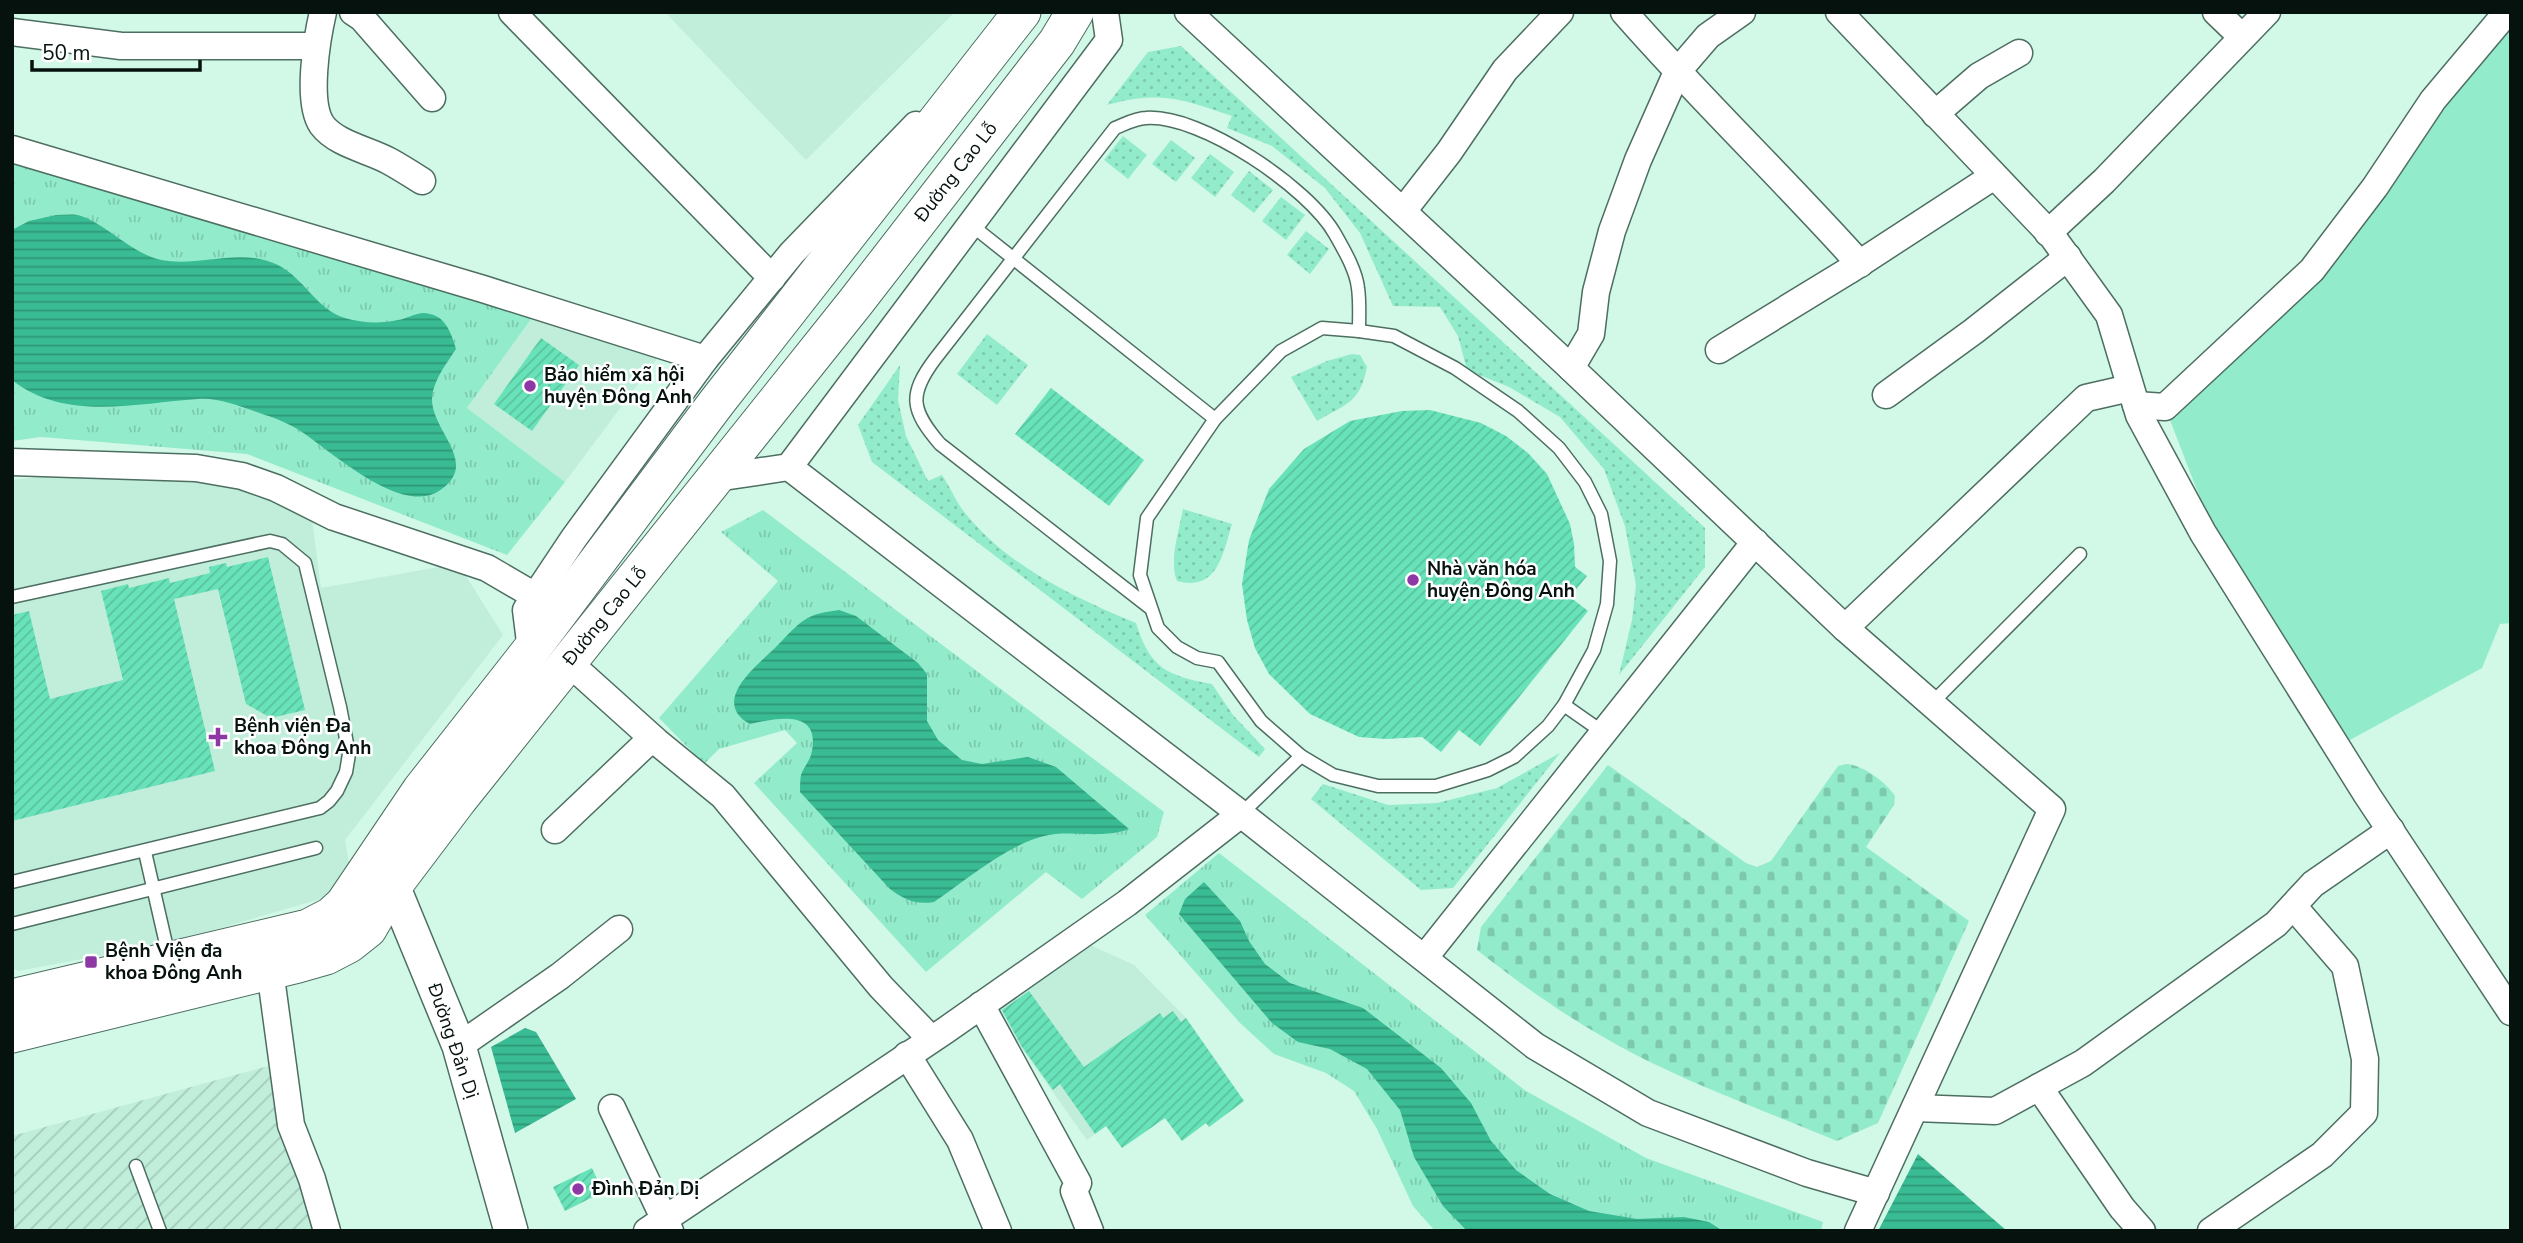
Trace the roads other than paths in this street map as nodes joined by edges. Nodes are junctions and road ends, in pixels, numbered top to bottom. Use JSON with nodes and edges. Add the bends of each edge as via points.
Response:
{"nodes":[{"id":1,"x":14,"y":12,"type":"edge"},
{"id":2,"x":323,"y":12,"type":"edge"},
{"id":3,"x":353,"y":12,"type":"edge"},
{"id":4,"x":512,"y":12,"type":"edge"},
{"id":5,"x":1022,"y":12,"type":"edge"},
{"id":6,"x":1075,"y":12,"type":"edge"},
{"id":7,"x":1105,"y":12,"type":"edge"},
{"id":8,"x":1188,"y":12,"type":"edge"},
{"id":9,"x":1560,"y":12,"type":"edge"},
{"id":10,"x":1624,"y":12,"type":"edge"},
{"id":11,"x":1742,"y":12,"type":"edge"},
{"id":12,"x":1839,"y":12,"type":"edge"},
{"id":13,"x":2216,"y":12,"type":"edge"},
{"id":14,"x":2267,"y":12,"type":"edge"},
{"id":15,"x":2493,"y":17,"type":"edge"},
{"id":16,"x":12,"y":31,"type":"edge"},
{"id":17,"x":2242,"y":37,"type":"junction"},
{"id":18,"x":315,"y":46,"type":"junction"},
{"id":19,"x":991,"y":49,"type":"junction"},
{"id":20,"x":2019,"y":53,"type":"dead end"},
{"id":21,"x":1677,"y":72,"type":"junction"},
{"id":22,"x":432,"y":98,"type":"dead end"},
{"id":23,"x":1935,"y":114,"type":"junction"},
{"id":24,"x":12,"y":149,"type":"edge"},
{"id":25,"x":1994,"y":176,"type":"junction"},
{"id":26,"x":422,"y":181,"type":"dead end"},
{"id":27,"x":1403,"y":211,"type":"junction"},
{"id":28,"x":970,"y":224,"type":"junction"},
{"id":29,"x":2048,"y":233,"type":"junction"},
{"id":30,"x":2068,"y":257,"type":"junction"},
{"id":31,"x":1013,"y":259,"type":"junction"},
{"id":32,"x":1860,"y":264,"type":"junction"},
{"id":33,"x":772,"y":278,"type":"junction"},
{"id":34,"x":1359,"y":331,"type":"junction"},
{"id":35,"x":1719,"y":350,"type":"dead end"},
{"id":36,"x":705,"y":359,"type":"junction"},
{"id":37,"x":1571,"y":368,"type":"junction"},
{"id":38,"x":1886,"y":395,"type":"dead end"},
{"id":39,"x":2133,"y":396,"type":"junction"},
{"id":40,"x":1215,"y":419,"type":"junction"},
{"id":41,"x":12,"y":462,"type":"edge"},
{"id":42,"x":647,"y":466,"type":"junction"},
{"id":43,"x":789,"y":467,"type":"junction"},
{"id":44,"x":716,"y":478,"type":"junction"},
{"id":45,"x":1755,"y":542,"type":"junction"},
{"id":46,"x":2080,"y":554,"type":"dead end"},
{"id":47,"x":536,"y":596,"type":"junction"},
{"id":48,"x":12,"y":597,"type":"edge"},
{"id":49,"x":1149,"y":608,"type":"junction"},
{"id":50,"x":1844,"y":628,"type":"junction"},
{"id":51,"x":531,"y":650,"type":"junction"},
{"id":52,"x":568,"y":662,"type":"junction"},
{"id":53,"x":1564,"y":705,"type":"junction"},
{"id":54,"x":1930,"y":705,"type":"junction"},
{"id":55,"x":1604,"y":733,"type":"junction"},
{"id":56,"x":652,"y":738,"type":"junction"},
{"id":57,"x":1301,"y":756,"type":"junction"},
{"id":58,"x":1241,"y":814,"type":"junction"},
{"id":59,"x":555,"y":830,"type":"dead end"},
{"id":60,"x":2390,"y":830,"type":"junction"},
{"id":61,"x":316,"y":848,"type":"dead end"},
{"id":62,"x":145,"y":852,"type":"junction"},
{"id":63,"x":382,"y":875,"type":"junction"},
{"id":64,"x":12,"y":882,"type":"edge"},
{"id":65,"x":153,"y":889,"type":"junction"},
{"id":66,"x":2292,"y":906,"type":"junction"},
{"id":67,"x":12,"y":923,"type":"edge"},
{"id":68,"x":619,"y":929,"type":"dead end"},
{"id":69,"x":1424,"y":957,"type":"junction"},
{"id":70,"x":170,"y":960,"type":"junction"},
{"id":71,"x":270,"y":970,"type":"junction"},
{"id":72,"x":12,"y":998,"type":"edge"},
{"id":73,"x":981,"y":1005,"type":"junction"},
{"id":74,"x":2511,"y":1012,"type":"edge"},
{"id":75,"x":12,"y":1034,"type":"edge"},
{"id":76,"x":931,"y":1039,"type":"junction"},
{"id":77,"x":459,"y":1046,"type":"junction"},
{"id":78,"x":907,"y":1055,"type":"junction"},
{"id":79,"x":2039,"y":1087,"type":"junction"},
{"id":80,"x":612,"y":1108,"type":"dead end"},
{"id":81,"x":1915,"y":1108,"type":"junction"},
{"id":82,"x":136,"y":1166,"type":"dead end"},
{"id":83,"x":1876,"y":1193,"type":"junction"},
{"id":84,"x":658,"y":1227,"type":"edge"},
{"id":85,"x":160,"y":1231,"type":"edge"},
{"id":86,"x":327,"y":1231,"type":"edge"},
{"id":87,"x":511,"y":1231,"type":"edge"},
{"id":88,"x":998,"y":1231,"type":"edge"},
{"id":89,"x":1090,"y":1231,"type":"edge"},
{"id":90,"x":1857,"y":1231,"type":"edge"},
{"id":91,"x":2142,"y":1231,"type":"edge"},
{"id":92,"x":2211,"y":1231,"type":"edge"}],
"edges":[{"from":1,"to":16,"type":"street"},
{"from":2,"to":18,"type":"street"},
{"from":3,"to":22,"type":"street"},
{"from":4,"to":33,"type":"street"},
{"from":5,"to":19,"type":"main road","name":"Đường Cao Lỗ"},
{"from":6,"to":44,"type":"main road","name":"Đường Cao Lỗ","via":[[1057,42]]},
{"from":7,"to":28,"type":"street","via":[[1109,40]]},
{"from":8,"to":27,"type":"street"},
{"from":9,"to":27,"type":"street","via":[[1505,70]]},
{"from":10,"to":21,"type":"street"},
{"from":11,"to":21,"type":"street","via":[[1708,36]]},
{"from":12,"to":23,"type":"street"},
{"from":13,"to":17,"type":"street"},
{"from":14,"to":17,"type":"street"},
{"from":15,"to":39,"type":"street","via":[[2312,270],[2165,407]]},
{"from":16,"to":18,"type":"street","via":[[121,46]]},
{"from":17,"to":29,"type":"street"},
{"from":18,"to":26,"type":"street","via":[[315,111],[323,126]]},
{"from":19,"to":33,"type":"street"},
{"from":19,"to":42,"type":"main road","name":"Đường Cao Lỗ"},
{"from":20,"to":23,"type":"street","via":[[1979,76]]},
{"from":21,"to":32,"type":"street"},
{"from":21,"to":37,"type":"street","via":[[1637,160],[1599,280],[1591,334]]},
{"from":23,"to":25,"type":"street"},
{"from":24,"to":36,"type":"street"},
{"from":25,"to":29,"type":"street"},
{"from":25,"to":32,"type":"street"},
{"from":27,"to":37,"type":"street"},
{"from":28,"to":31,"type":"lane"},
{"from":28,"to":43,"type":"street"},
{"from":29,"to":30,"type":"street"},
{"from":30,"to":38,"type":"street"},
{"from":30,"to":39,"type":"street","via":[[2109,315]]},
{"from":31,"to":34,"type":"lane","via":[[1115,128],[1144,117],[1177,121],[1235,147],[1315,207],[1349,260],[1358,287]]},
{"from":31,"to":40,"type":"lane"},
{"from":31,"to":49,"type":"lane","via":[[921,377],[916,394],[923,425],[940,444]]},
{"from":32,"to":35,"type":"street"},
{"from":33,"to":36,"type":"street"},
{"from":34,"to":40,"type":"lane","via":[[1322,328],[1282,351]]},
{"from":34,"to":53,"type":"lane","via":[[1394,336],[1455,368],[1518,411],[1559,448],[1585,481],[1601,514],[1608,549],[1607,604],[1594,650]]},
{"from":36,"to":42,"type":"street"},
{"from":37,"to":45,"type":"street"},
{"from":39,"to":50,"type":"street","via":[[2086,398]]},
{"from":39,"to":60,"type":"street","via":[[2203,533]]},
{"from":40,"to":49,"type":"lane","via":[[1147,518],[1140,575]]},
{"from":41,"to":47,"type":"street","via":[[196,468],[242,476],[334,517],[486,568]]},
{"from":42,"to":47,"type":"street","via":[[573,538]]},
{"from":42,"to":51,"type":"main road","name":"Đường Cao Lỗ"},
{"from":43,"to":44,"type":"street"},
{"from":43,"to":58,"type":"street"},
{"from":44,"to":52,"type":"main road","name":"Đường Cao Lỗ"},
{"from":45,"to":50,"type":"street"},
{"from":45,"to":55,"type":"street"},
{"from":46,"to":54,"type":"lane"},
{"from":47,"to":51,"type":"street","via":[[526,610]]},
{"from":48,"to":62,"type":"lane","via":[[270,541],[282,544],[304,563],[349,754],[337,791],[320,808]]},
{"from":49,"to":57,"type":"lane","via":[[1158,628],[1177,647],[1218,663],[1261,721]]},
{"from":50,"to":54,"type":"street"},
{"from":51,"to":63,"type":"main road","name":"Đường Cao Lỗ","via":[[421,790]]},
{"from":52,"to":56,"type":"street"},
{"from":52,"to":63,"type":"main road","name":"Đường Cao Lỗ","via":[[458,800]]},
{"from":53,"to":55,"type":"lane"},
{"from":53,"to":57,"type":"lane","via":[[1514,757],[1436,786],[1378,786],[1334,775]]},
{"from":54,"to":81,"type":"street","via":[[2052,809]]},
{"from":55,"to":69,"type":"street"},
{"from":56,"to":59,"type":"street"},
{"from":56,"to":76,"type":"street","via":[[723,796],[881,987]]},
{"from":57,"to":58,"type":"lane"},
{"from":58,"to":69,"type":"street"},
{"from":58,"to":73,"type":"street","via":[[1127,903]]},
{"from":60,"to":66,"type":"street","via":[[2313,884]]},
{"from":60,"to":74,"type":"street"},
{"from":61,"to":65,"type":"lane"},
{"from":62,"to":64,"type":"lane"},
{"from":62,"to":65,"type":"lane"},
{"from":63,"to":70,"type":"main road","name":"Đường Cao Lỗ","via":[[331,916],[307,928]]},
{"from":63,"to":71,"type":"main road","name":"Đường Cao Lỗ","via":[[368,929],[326,956]]},
{"from":63,"to":77,"type":"street","name":"Đường Đản Dị"},
{"from":65,"to":67,"type":"lane"},
{"from":65,"to":70,"type":"lane"},
{"from":66,"to":79,"type":"street","via":[[2276,924],[2083,1063]]},
{"from":66,"to":92,"type":"street","via":[[2345,966],[2365,1059],[2364,1113],[2322,1155]]},
{"from":68,"to":77,"type":"street"},
{"from":69,"to":83,"type":"street","via":[[1535,1046],[1648,1113],[1807,1173]]},
{"from":70,"to":72,"type":"main road","name":"Đường Cao Lỗ"},
{"from":71,"to":75,"type":"main road","name":"Đường Cao Lỗ"},
{"from":71,"to":86,"type":"street","via":[[291,1125]]},
{"from":73,"to":76,"type":"street"},
{"from":73,"to":89,"type":"street","via":[[1078,1183],[1074,1191]]},
{"from":76,"to":78,"type":"street"},
{"from":77,"to":87,"type":"street","name":"Đường Đản Dị"},
{"from":78,"to":84,"type":"street"},
{"from":78,"to":88,"type":"street","via":[[960,1140]]},
{"from":79,"to":81,"type":"street","via":[[1995,1111]]},
{"from":79,"to":91,"type":"street"},
{"from":80,"to":84,"type":"street"},
{"from":81,"to":83,"type":"street"},
{"from":82,"to":85,"type":"lane"},
{"from":83,"to":90,"type":"street"}]}
